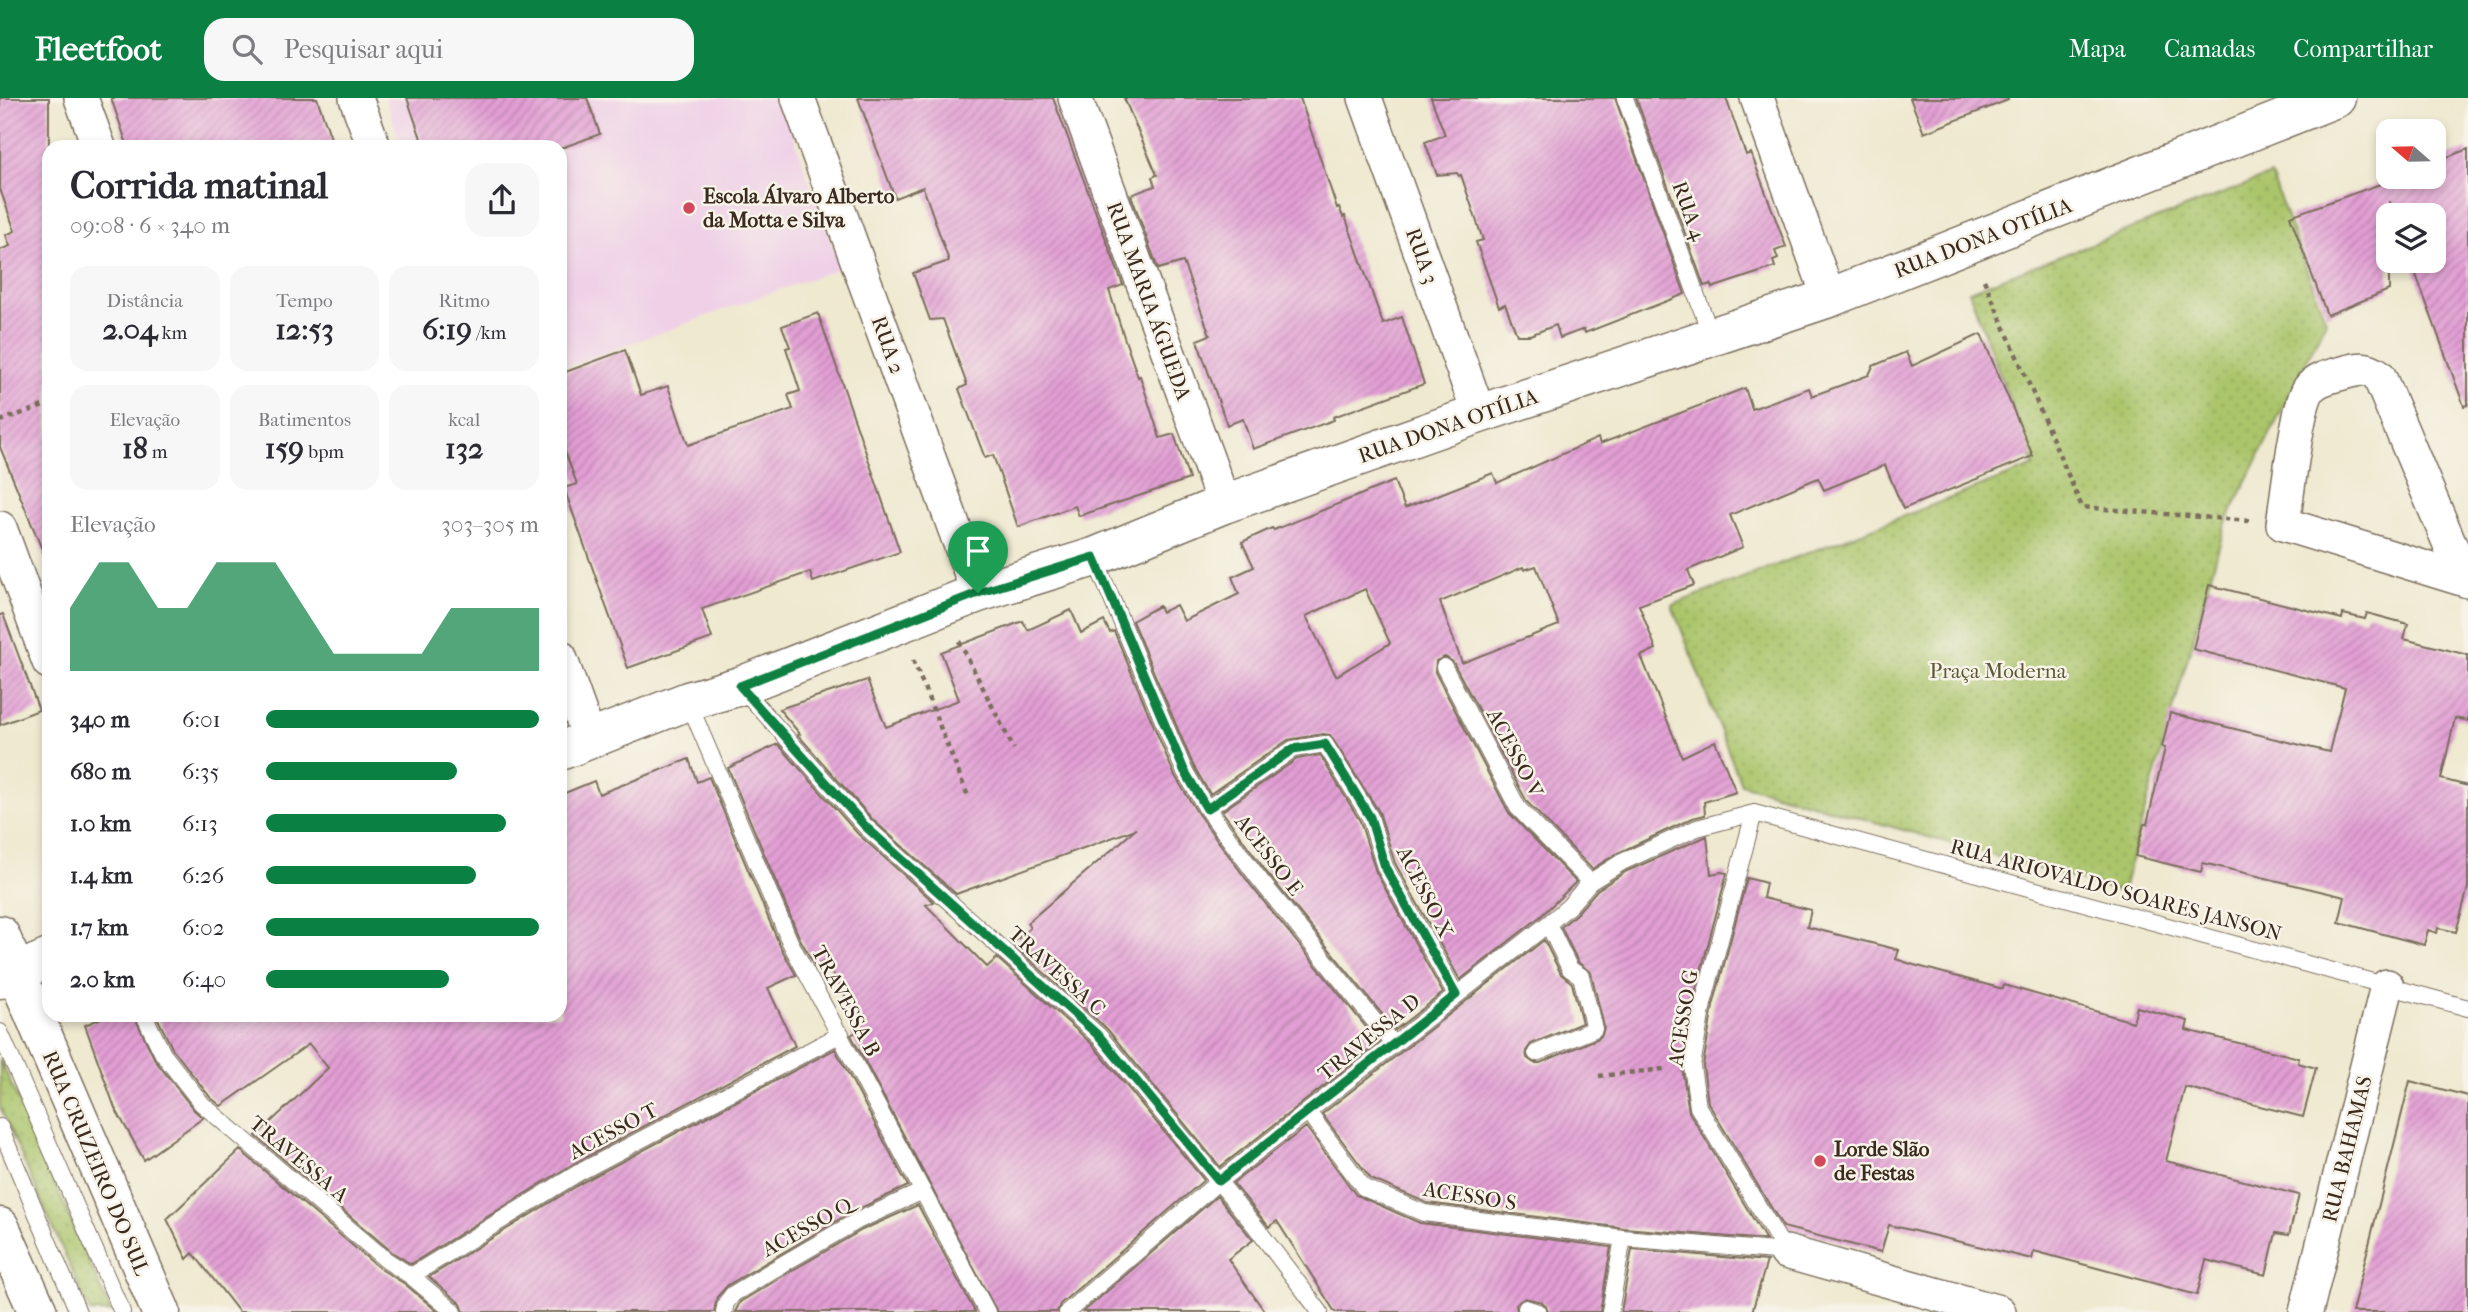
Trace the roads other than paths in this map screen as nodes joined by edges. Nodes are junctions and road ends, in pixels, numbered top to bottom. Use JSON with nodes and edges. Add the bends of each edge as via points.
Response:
{"nodes":[{"id":1,"x":81,"y":98,"type":"edge"},
{"id":2,"x":355,"y":98,"type":"edge"},
{"id":3,"x":798,"y":98,"type":"edge"},
{"id":4,"x":1075,"y":98,"type":"edge"},
{"id":5,"x":1365,"y":98,"type":"edge"},
{"id":6,"x":1625,"y":98,"type":"edge"},
{"id":7,"x":1757,"y":98,"type":"edge"},
{"id":8,"x":2336,"y":98,"type":"edge"},
{"id":9,"x":96,"y":140,"type":"edge"},
{"id":10,"x":370,"y":140,"type":"edge"},
{"id":11,"x":1829,"y":298,"type":"junction"},
{"id":12,"x":1712,"y":338,"type":"junction"},
{"id":13,"x":1479,"y":414,"type":"junction"},
{"id":14,"x":1224,"y":504,"type":"junction"},
{"id":15,"x":0,"y":528,"type":"edge"},
{"id":16,"x":1094,"y":557,"type":"junction"},
{"id":17,"x":2467,"y":580,"type":"edge"},
{"id":18,"x":978,"y":593,"type":"junction"},
{"id":19,"x":42,"y":643,"type":"edge"},
{"id":20,"x":1444,"y":667,"type":"dead end"},
{"id":21,"x":740,"y":686,"type":"junction"},
{"id":22,"x":567,"y":699,"type":"edge"},
{"id":23,"x":688,"y":701,"type":"junction"},
{"id":24,"x":575,"y":746,"type":"edge"},
{"id":25,"x":1207,"y":809,"type":"junction"},
{"id":26,"x":1754,"y":813,"type":"junction"},
{"id":27,"x":1590,"y":881,"type":"junction"},
{"id":28,"x":1548,"y":924,"type":"junction"},
{"id":29,"x":0,"y":935,"type":"edge"},
{"id":30,"x":42,"y":961,"type":"edge"},
{"id":31,"x":8,"y":977,"type":"edge"},
{"id":32,"x":2387,"y":986,"type":"junction"},
{"id":33,"x":1456,"y":995,"type":"junction"},
{"id":34,"x":2468,"y":1008,"type":"edge"},
{"id":35,"x":147,"y":1022,"type":"edge"},
{"id":36,"x":0,"y":1032,"type":"edge"},
{"id":37,"x":841,"y":1034,"type":"junction"},
{"id":38,"x":1393,"y":1044,"type":"junction"},
{"id":39,"x":1536,"y":1053,"type":"dead end"},
{"id":40,"x":1308,"y":1112,"type":"junction"},
{"id":41,"x":0,"y":1127,"type":"edge"},
{"id":42,"x":1219,"y":1181,"type":"junction"},
{"id":43,"x":923,"y":1191,"type":"junction"},
{"id":44,"x":0,"y":1227,"type":"edge"},
{"id":45,"x":1623,"y":1238,"type":"junction"},
{"id":46,"x":1786,"y":1252,"type":"junction"},
{"id":47,"x":411,"y":1276,"type":"junction"},
{"id":48,"x":38,"y":1312,"type":"edge"},
{"id":49,"x":78,"y":1312,"type":"edge"},
{"id":50,"x":122,"y":1312,"type":"edge"},
{"id":51,"x":161,"y":1312,"type":"edge"},
{"id":52,"x":454,"y":1312,"type":"edge"},
{"id":53,"x":724,"y":1312,"type":"edge"},
{"id":54,"x":987,"y":1312,"type":"edge"},
{"id":55,"x":1067,"y":1312,"type":"edge"},
{"id":56,"x":1320,"y":1312,"type":"edge"},
{"id":57,"x":1610,"y":1312,"type":"edge"},
{"id":58,"x":1999,"y":1312,"type":"edge"},
{"id":59,"x":2306,"y":1312,"type":"edge"}],
"edges":[{"from":1,"to":9,"type":"street"},
{"from":2,"to":10,"type":"street"},
{"from":3,"to":18,"type":"street","name":"RUA 2"},
{"from":4,"to":14,"type":"street","name":"RUA MARIA ÁGUEDA"},
{"from":5,"to":13,"type":"street","name":"RUA 3"},
{"from":6,"to":12,"type":"lane","name":"RUA 4"},
{"from":7,"to":11,"type":"street"},
{"from":8,"to":11,"type":"street","name":"RUA DONA OTÍLIA"},
{"from":11,"to":12,"type":"street","name":"RUA DONA OTÍLIA"},
{"from":12,"to":13,"type":"street","name":"RUA DONA OTÍLIA"},
{"from":13,"to":14,"type":"street","name":"RUA DONA OTÍLIA"},
{"from":14,"to":16,"type":"street","name":"RUA DONA OTÍLIA"},
{"from":15,"to":19,"type":"street"},
{"from":16,"to":18,"type":"street","name":"RUA DONA OTÍLIA"},
{"from":16,"to":25,"type":"lane","name":"ACESSO E","via":[[1184,770]]},
{"from":17,"to":17,"type":"street","via":[[2283,524],[2309,389],[2325,378],[2361,368],[2379,376]]},
{"from":18,"to":21,"type":"street","name":"RUA DONA OTÍLIA"},
{"from":20,"to":27,"type":"lane","name":"ACESSO V","via":[[1518,808]]},
{"from":21,"to":23,"type":"street","name":"RUA DONA OTÍLIA"},
{"from":21,"to":42,"type":"lane","name":"TRAVESSA C","via":[[866,827],[1100,1037]]},
{"from":22,"to":24,"type":"street"},
{"from":23,"to":24,"type":"street","name":"RUA DONA OTÍLIA"},
{"from":23,"to":37,"type":"lane","name":"TRAVESSA B","via":[[790,942]]},
{"from":25,"to":33,"type":"lane","name":"ACESSO X","via":[[1293,749],[1325,744],[1370,817],[1385,867]]},
{"from":25,"to":38,"type":"lane","name":"ACESSO E"},
{"from":26,"to":27,"type":"lane","name":"TRAVESSA D","via":[[1685,834]]},
{"from":26,"to":32,"type":"lane","name":"RUA ARIOVALDO SOARES JANSON"},
{"from":26,"to":46,"type":"lane","name":"ACESSO G","via":[[1703,1004],[1692,1066],[1698,1107]]},
{"from":27,"to":28,"type":"lane","name":"TRAVESSA D"},
{"from":28,"to":33,"type":"lane","name":"TRAVESSA D"},
{"from":28,"to":39,"type":"lane","via":[[1570,969],[1581,976],[1594,1030]]},
{"from":29,"to":31,"type":"street","name":"RUA CRUZEIRO DO SUL"},
{"from":30,"to":31,"type":"street"},
{"from":31,"to":51,"type":"street","name":"RUA CRUZEIRO DO SUL"},
{"from":32,"to":34,"type":"lane","name":"RUA ARIOVALDO SOARES JANSON"},
{"from":32,"to":59,"type":"street","name":"RUA BAHAMAS"},
{"from":33,"to":38,"type":"lane","name":"TRAVESSA D"},
{"from":35,"to":47,"type":"lane","name":"TRAVESSA A","via":[[163,1054],[202,1104]]},
{"from":36,"to":50,"type":"lane"},
{"from":37,"to":43,"type":"lane","name":"TRAVESSA B"},
{"from":37,"to":47,"type":"lane","name":"ACESSO T","via":[[578,1173]]},
{"from":38,"to":40,"type":"lane","name":"TRAVESSA D"},
{"from":40,"to":42,"type":"lane","name":"TRAVESSA D"},
{"from":40,"to":45,"type":"lane","name":"ACESSO S","via":[[1364,1188],[1424,1213]]},
{"from":41,"to":49,"type":"lane"},
{"from":42,"to":55,"type":"lane","name":"TRAVESSA D"},
{"from":42,"to":56,"type":"lane","name":"TRAVESSA C"},
{"from":43,"to":53,"type":"lane","name":"ACESSO Q","via":[[857,1221],[733,1294]]},
{"from":43,"to":54,"type":"lane","name":"TRAVESSA B"},
{"from":44,"to":48,"type":"street"},
{"from":45,"to":46,"type":"lane","name":"ACESSO S"},
{"from":45,"to":57,"type":"lane"},
{"from":46,"to":58,"type":"street"},
{"from":47,"to":52,"type":"lane","name":"TRAVESSA A"}]}
